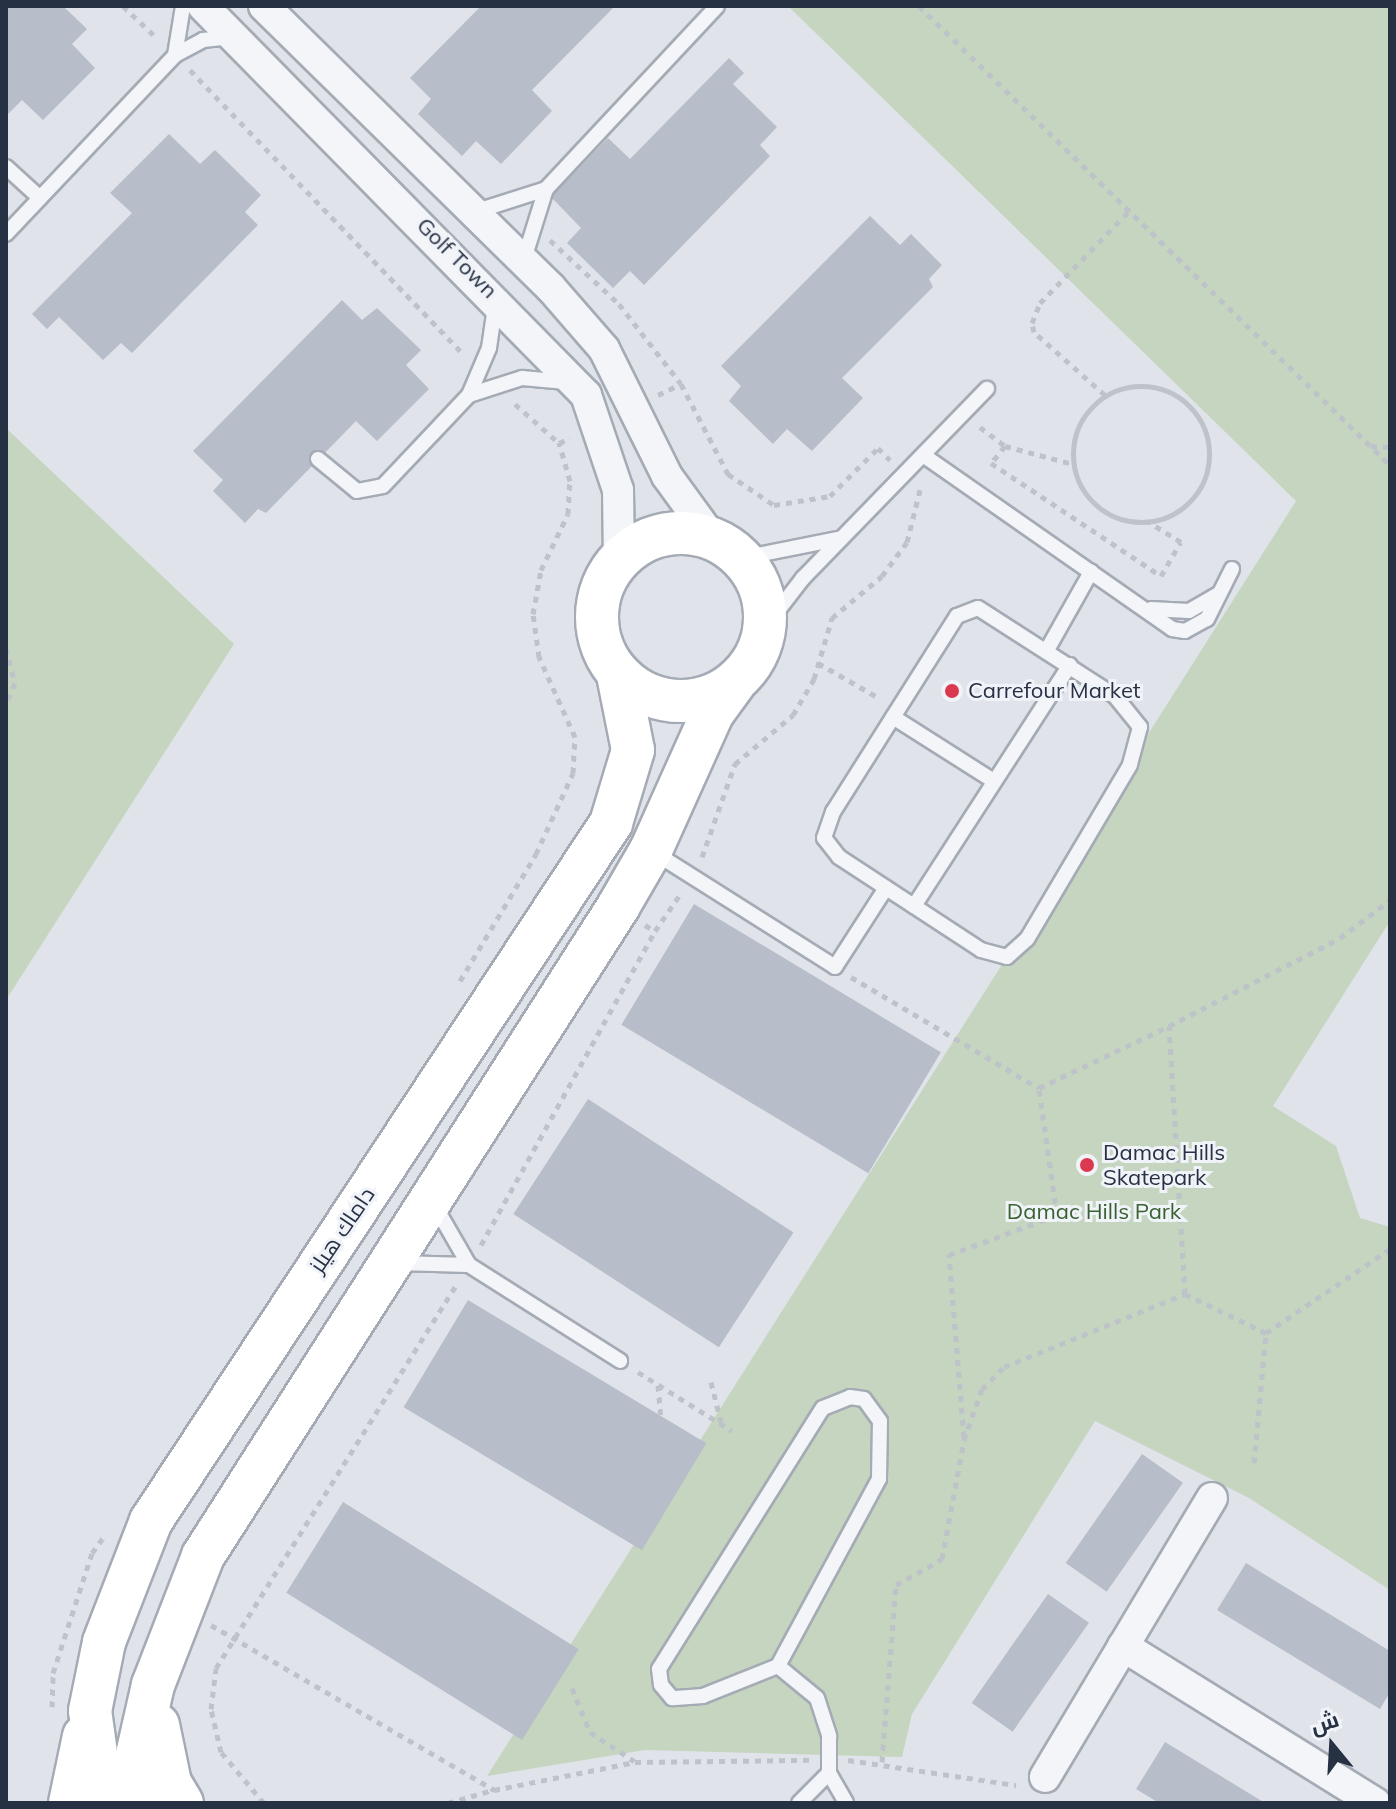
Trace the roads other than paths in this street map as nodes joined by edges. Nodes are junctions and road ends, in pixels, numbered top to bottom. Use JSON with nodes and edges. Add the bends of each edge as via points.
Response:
{"nodes":[{"id":1,"x":183,"y":6,"type":"edge"},
{"id":2,"x":203,"y":6,"type":"edge"},
{"id":3,"x":264,"y":6,"type":"edge"},
{"id":4,"x":717,"y":6,"type":"edge"},
{"id":5,"x":235,"y":37,"type":"junction"},
{"id":6,"x":175,"y":55,"type":"junction"},
{"id":7,"x":6,"y":167,"type":"edge"},
{"id":8,"x":546,"y":189,"type":"junction"},
{"id":9,"x":40,"y":198,"type":"junction"},
{"id":10,"x":474,"y":212,"type":"junction"},
{"id":11,"x":6,"y":234,"type":"edge"},
{"id":12,"x":524,"y":261,"type":"junction"},
{"id":13,"x":496,"y":298,"type":"junction"},
{"id":14,"x":578,"y":385,"type":"junction"},
{"id":15,"x":987,"y":389,"type":"dead end"},
{"id":16,"x":469,"y":395,"type":"junction"},
{"id":17,"x":923,"y":455,"type":"junction"},
{"id":18,"x":318,"y":459,"type":"dead end"},
{"id":19,"x":846,"y":536,"type":"junction"},
{"id":20,"x":727,"y":548,"type":"junction"},
{"id":21,"x":619,"y":558,"type":"junction"},
{"id":22,"x":1232,"y":569,"type":"dead end"},
{"id":23,"x":1091,"y":572,"type":"junction"},
{"id":24,"x":766,"y":626,"type":"junction"},
{"id":25,"x":1047,"y":650,"type":"junction"},
{"id":26,"x":1070,"y":665,"type":"junction"},
{"id":27,"x":618,"y":675,"type":"junction"},
{"id":28,"x":735,"y":682,"type":"junction"},
{"id":29,"x":896,"y":713,"type":"junction"},
{"id":30,"x":994,"y":781,"type":"junction"},
{"id":31,"x":651,"y":850,"type":"junction"},
{"id":32,"x":886,"y":888,"type":"junction"},
{"id":33,"x":914,"y":906,"type":"junction"},
{"id":34,"x":432,"y":1195,"type":"junction"},
{"id":35,"x":386,"y":1265,"type":"junction"},
{"id":36,"x":469,"y":1265,"type":"junction"},
{"id":37,"x":620,"y":1361,"type":"road end"},
{"id":38,"x":1212,"y":1498,"type":"dead end"},
{"id":39,"x":1123,"y":1646,"type":"junction"},
{"id":40,"x":778,"y":1666,"type":"junction"},
{"id":41,"x":153,"y":1685,"type":"junction"},
{"id":42,"x":90,"y":1711,"type":"junction"},
{"id":43,"x":829,"y":1766,"type":"junction"},
{"id":44,"x":1038,"y":1783,"type":"road end"},
{"id":45,"x":70,"y":1803,"type":"edge"},
{"id":46,"x":103,"y":1803,"type":"edge"},
{"id":47,"x":141,"y":1803,"type":"edge"},
{"id":48,"x":182,"y":1803,"type":"edge"},
{"id":49,"x":799,"y":1803,"type":"edge"},
{"id":50,"x":846,"y":1803,"type":"edge"},
{"id":51,"x":1375,"y":1803,"type":"edge"}],
"edges":[{"from":1,"to":6,"type":"lane"},
{"from":2,"to":5,"type":"street","name":"Golf Town"},
{"from":3,"to":10,"type":"street","name":"Golf Town"},
{"from":4,"to":8,"type":"lane"},
{"from":5,"to":6,"type":"lane","via":[[203,40]]},
{"from":5,"to":13,"type":"street","name":"Golf Town"},
{"from":6,"to":9,"type":"lane"},
{"from":7,"to":9,"type":"lane"},
{"from":8,"to":10,"type":"lane"},
{"from":8,"to":12,"type":"lane"},
{"from":9,"to":11,"type":"lane"},
{"from":10,"to":12,"type":"street","name":"Golf Town"},
{"from":12,"to":20,"type":"street","name":"Golf Town","via":[[604,349],[637,405],[667,476]]},
{"from":13,"to":14,"type":"street","name":"Golf Town"},
{"from":13,"to":16,"type":"lane","via":[[481,372]]},
{"from":14,"to":16,"type":"lane","via":[[522,378]]},
{"from":14,"to":21,"type":"street","name":"Golf Town","via":[[600,423],[621,513]]},
{"from":15,"to":17,"type":"lane"},
{"from":16,"to":18,"type":"lane","via":[[375,490],[349,487]]},
{"from":17,"to":19,"type":"lane"},
{"from":17,"to":23,"type":"lane"},
{"from":19,"to":20,"type":"lane","via":[[795,552]]},
{"from":19,"to":24,"type":"lane"},
{"from":20,"to":21,"type":"street","via":[[663,534]]},
{"from":20,"to":24,"type":"street","via":[[765,601]]},
{"from":21,"to":27,"type":"street","via":[[599,595],[596,616],[598,637]]},
{"from":22,"to":23,"type":"lane","via":[[1207,619],[1185,631]]},
{"from":23,"to":25,"type":"lane"},
{"from":24,"to":28,"type":"street","via":[[750,667]]},
{"from":25,"to":26,"type":"lane"},
{"from":25,"to":29,"type":"lane","via":[[988,613],[967,609]]},
{"from":26,"to":30,"type":"lane"},
{"from":26,"to":33,"type":"lane","via":[[1131,708],[1139,747],[1019,950],[993,956]]},
{"from":27,"to":28,"type":"street","via":[[643,694],[675,702],[707,698]]},
{"from":27,"to":42,"type":"street","name":"داماك هيلز","via":[[633,750],[611,823],[151,1521],[104,1642]]},
{"from":28,"to":31,"type":"street","via":[[712,714]]},
{"from":29,"to":30,"type":"lane"},
{"from":29,"to":32,"type":"lane","via":[[825,825],[824,838],[829,849]]},
{"from":30,"to":33,"type":"lane"},
{"from":31,"to":32,"type":"lane","via":[[835,967]]},
{"from":31,"to":34,"type":"street"},
{"from":32,"to":33,"type":"lane"},
{"from":34,"to":35,"type":"street"},
{"from":34,"to":36,"type":"lane","via":[[445,1233]]},
{"from":35,"to":36,"type":"lane","via":[[429,1260]]},
{"from":35,"to":41,"type":"street","via":[[203,1556]]},
{"from":36,"to":37,"type":"lane"},
{"from":38,"to":39,"type":"street"},
{"from":39,"to":44,"type":"street"},
{"from":39,"to":51,"type":"street"},
{"from":40,"to":40,"type":"lane","via":[[879,1479],[880,1421],[864,1399],[836,1400],[823,1408],[659,1669],[661,1685],[672,1698],[685,1701]]},
{"from":40,"to":43,"type":"lane","via":[[817,1698]]},
{"from":41,"to":47,"type":"street","via":[[138,1751]]},
{"from":41,"to":48,"type":"street","via":[[161,1753]]},
{"from":42,"to":45,"type":"street"},
{"from":42,"to":46,"type":"street","name":"داماك هيلز"},
{"from":43,"to":49,"type":"lane"},
{"from":43,"to":50,"type":"lane"}]}
